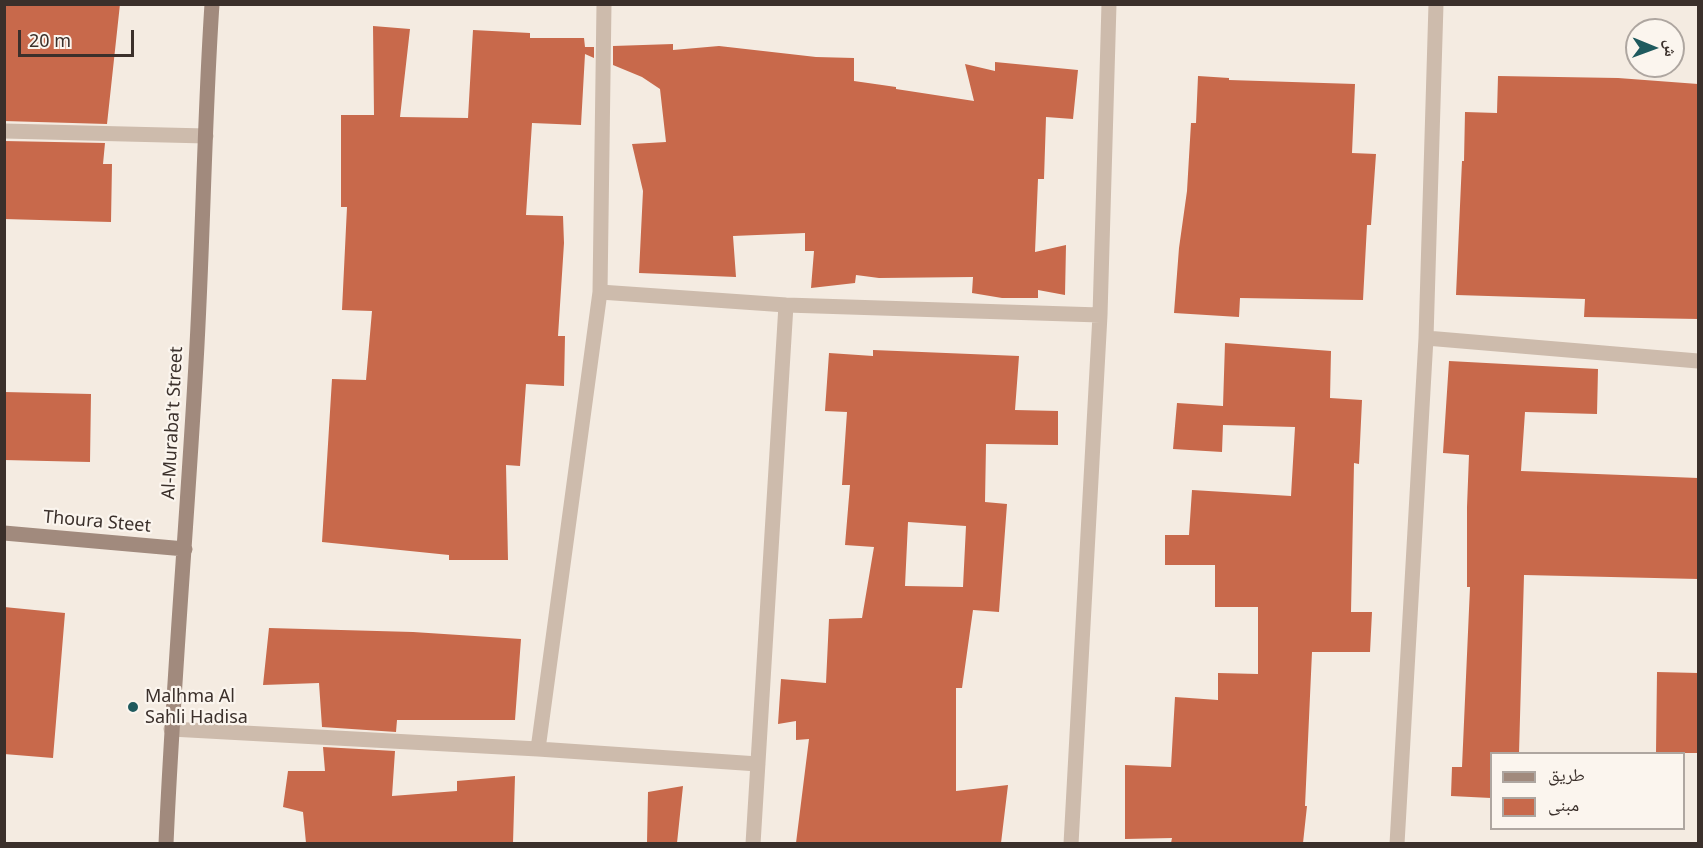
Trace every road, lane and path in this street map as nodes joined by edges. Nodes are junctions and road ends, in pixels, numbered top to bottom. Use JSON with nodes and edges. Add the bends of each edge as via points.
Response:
{"nodes":[{"id":1,"x":212,"y":4,"type":"edge"},
{"id":2,"x":604,"y":4,"type":"edge"},
{"id":3,"x":1110,"y":4,"type":"edge"},
{"id":4,"x":1436,"y":4,"type":"edge"},
{"id":5,"x":4,"y":131,"type":"edge"},
{"id":6,"x":206,"y":136,"type":"junction"},
{"id":7,"x":600,"y":292,"type":"junction"},
{"id":8,"x":786,"y":305,"type":"junction"},
{"id":9,"x":1100,"y":315,"type":"junction"},
{"id":10,"x":1426,"y":338,"type":"junction"},
{"id":11,"x":1698,"y":361,"type":"edge"},
{"id":12,"x":4,"y":533,"type":"edge"},
{"id":13,"x":185,"y":549,"type":"junction"},
{"id":14,"x":171,"y":729,"type":"junction"},
{"id":15,"x":538,"y":749,"type":"junction"},
{"id":16,"x":758,"y":764,"type":"junction"},
{"id":17,"x":166,"y":843,"type":"edge"},
{"id":18,"x":753,"y":843,"type":"edge"},
{"id":19,"x":1071,"y":843,"type":"edge"},
{"id":20,"x":1397,"y":843,"type":"edge"}],
"edges":[{"from":1,"to":6,"type":"street","name":"Al-Muraba't Street"},
{"from":2,"to":7,"type":"street"},
{"from":3,"to":9,"type":"street"},
{"from":4,"to":10,"type":"street"},
{"from":5,"to":6,"type":"street"},
{"from":6,"to":13,"type":"street","name":"Al-Muraba't Street"},
{"from":7,"to":8,"type":"street"},
{"from":7,"to":15,"type":"street"},
{"from":8,"to":9,"type":"street"},
{"from":8,"to":16,"type":"street"},
{"from":9,"to":19,"type":"street"},
{"from":10,"to":11,"type":"street"},
{"from":10,"to":20,"type":"street"},
{"from":12,"to":13,"type":"street","name":"Thoura Steet"},
{"from":13,"to":14,"type":"street","name":"Al-Muraba't Street"},
{"from":14,"to":15,"type":"street"},
{"from":14,"to":17,"type":"street","name":"Al-Muraba't Street"},
{"from":15,"to":16,"type":"street"},
{"from":16,"to":18,"type":"street"}]}
